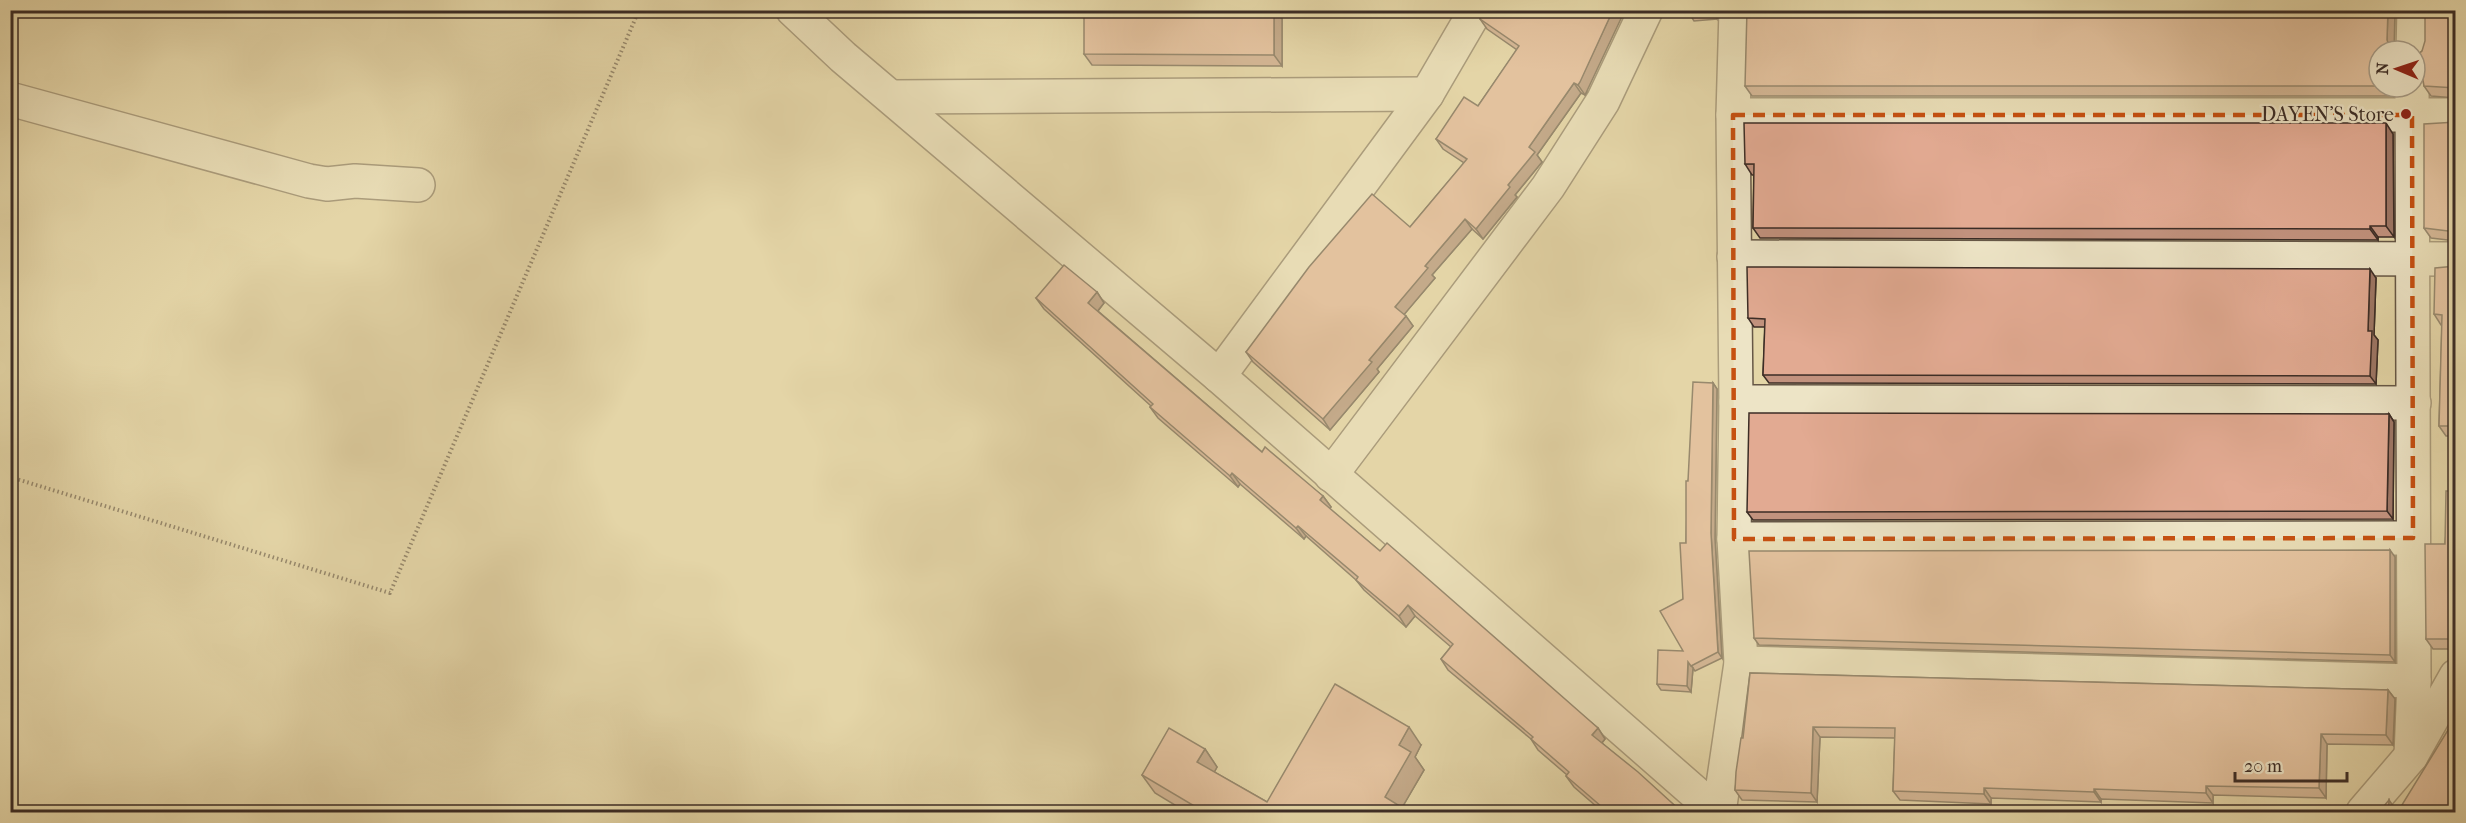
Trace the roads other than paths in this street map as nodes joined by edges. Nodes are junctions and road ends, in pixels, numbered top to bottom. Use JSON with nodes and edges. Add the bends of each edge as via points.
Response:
{"nodes":[{"id":1,"x":793,"y":10,"type":"edge"},
{"id":2,"x":1476,"y":10,"type":"edge"},
{"id":3,"x":1646,"y":10,"type":"edge"},
{"id":4,"x":1736,"y":10,"type":"edge"},
{"id":5,"x":2414,"y":10,"type":"edge"},
{"id":6,"x":2413,"y":39,"type":"edge"},
{"id":7,"x":1427,"y":94,"type":"junction"},
{"id":8,"x":892,"y":97,"type":"junction"},
{"id":9,"x":10,"y":99,"type":"edge"},
{"id":10,"x":2412,"y":101,"type":"edge"},
{"id":11,"x":1733,"y":115,"type":"junction"},
{"id":12,"x":2456,"y":115,"type":"edge"},
{"id":13,"x":418,"y":185,"type":"dead end"},
{"id":14,"x":1734,"y":257,"type":"junction"},
{"id":15,"x":2414,"y":258,"type":"junction"},
{"id":16,"x":2456,"y":259,"type":"edge"},
{"id":17,"x":1219,"y":376,"type":"junction"},
{"id":18,"x":1736,"y":402,"type":"junction"},
{"id":19,"x":2414,"y":403,"type":"junction"},
{"id":20,"x":1331,"y":475,"type":"junction"},
{"id":21,"x":2413,"y":538,"type":"junction"},
{"id":22,"x":1734,"y":539,"type":"junction"},
{"id":23,"x":1741,"y":663,"type":"junction"},
{"id":24,"x":2456,"y":676,"type":"edge"},
{"id":25,"x":2414,"y":681,"type":"junction"},
{"id":26,"x":2411,"y":756,"type":"junction"},
{"id":27,"x":1718,"y":813,"type":"edge"},
{"id":28,"x":2363,"y":813,"type":"edge"}],
"edges":[{"from":1,"to":8,"type":"street"},
{"from":2,"to":7,"type":"street"},
{"from":3,"to":20,"type":"street","via":[[1603,101],[1548,187]]},
{"from":4,"to":11,"type":"street"},
{"from":5,"to":6,"type":"street"},
{"from":7,"to":8,"type":"street"},
{"from":7,"to":17,"type":"street"},
{"from":8,"to":17,"type":"street"},
{"from":9,"to":13,"type":"street","via":[[309,181]]},
{"from":10,"to":11,"type":"street"},
{"from":10,"to":12,"type":"street"},
{"from":10,"to":15,"type":"street"},
{"from":11,"to":14,"type":"street"},
{"from":14,"to":15,"type":"street"},
{"from":14,"to":18,"type":"street"},
{"from":15,"to":16,"type":"street"},
{"from":15,"to":19,"type":"street"},
{"from":17,"to":20,"type":"street"},
{"from":18,"to":19,"type":"street"},
{"from":18,"to":22,"type":"street"},
{"from":19,"to":21,"type":"street"},
{"from":20,"to":27,"type":"street"},
{"from":21,"to":22,"type":"street"},
{"from":21,"to":25,"type":"street"},
{"from":22,"to":23,"type":"street"},
{"from":23,"to":25,"type":"street"},
{"from":23,"to":27,"type":"street"},
{"from":24,"to":26,"type":"street"},
{"from":25,"to":26,"type":"street"},
{"from":26,"to":28,"type":"street"}]}
